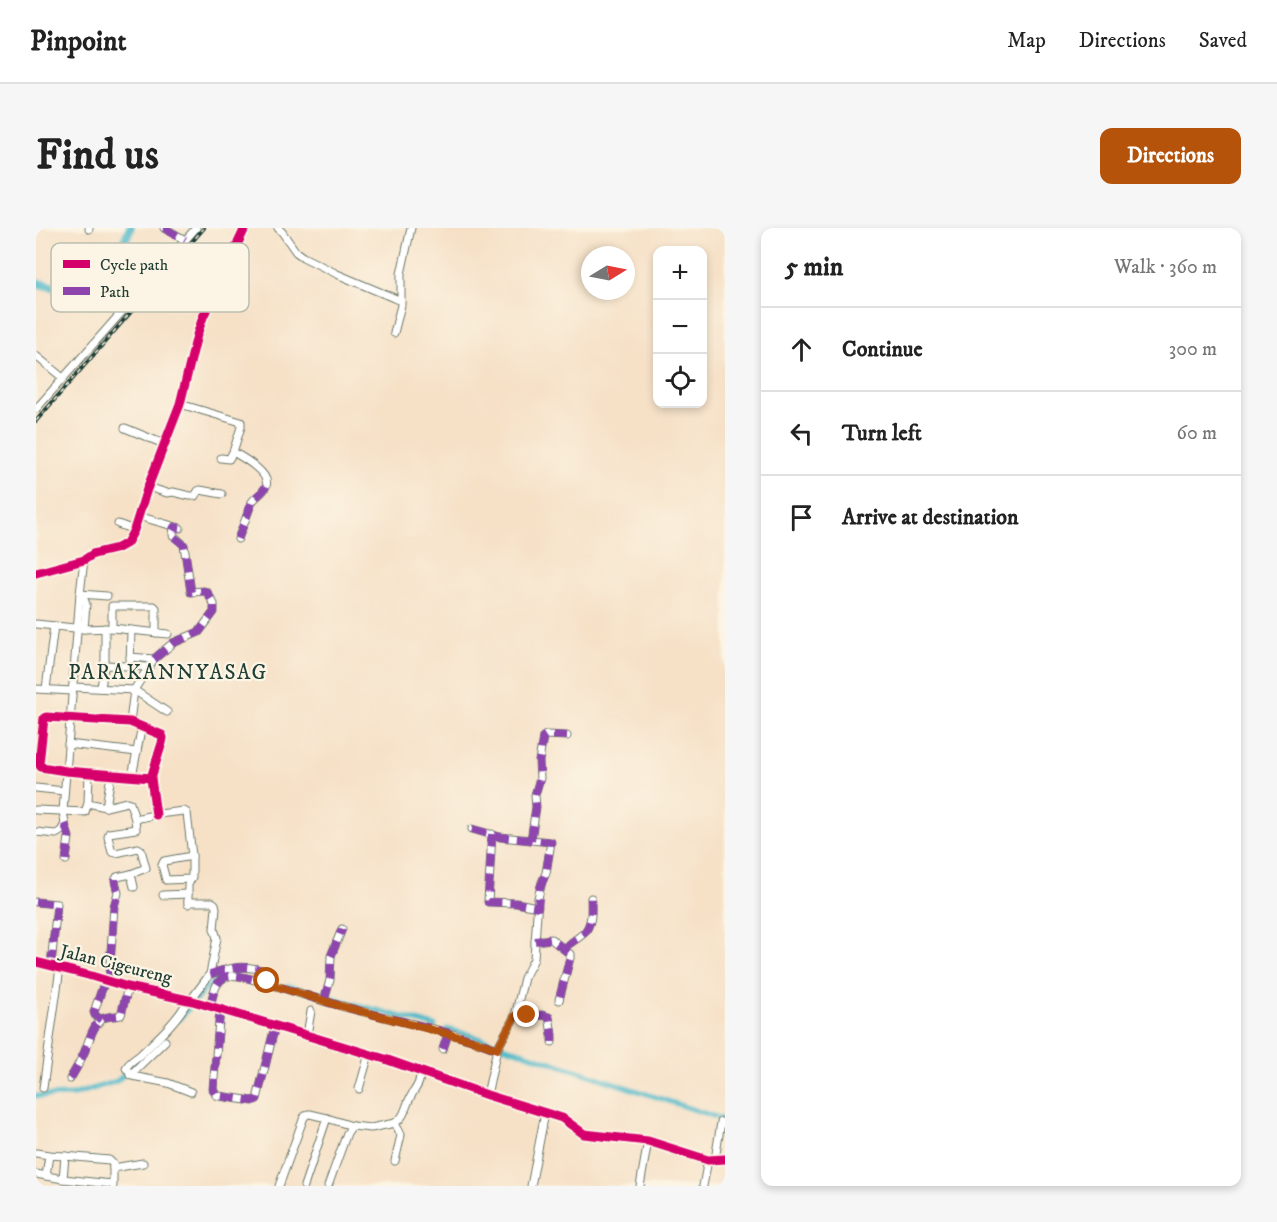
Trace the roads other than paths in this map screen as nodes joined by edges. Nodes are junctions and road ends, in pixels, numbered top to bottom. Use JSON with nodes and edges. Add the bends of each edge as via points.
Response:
{"nodes":[{"id":1,"x":164,"y":228,"type":"edge"},
{"id":2,"x":196,"y":228,"type":"edge"},
{"id":3,"x":245,"y":228,"type":"edge"},
{"id":4,"x":278,"y":228,"type":"edge"},
{"id":5,"x":411,"y":228,"type":"edge"},
{"id":6,"x":185,"y":240,"type":"junction"},
{"id":7,"x":182,"y":243,"type":"edge"},
{"id":8,"x":238,"y":243,"type":"edge"},
{"id":9,"x":401,"y":301,"type":"junction"},
{"id":10,"x":121,"y":312,"type":"edge"},
{"id":11,"x":205,"y":312,"type":"edge"},
{"id":12,"x":394,"y":333,"type":"dead end"},
{"id":13,"x":36,"y":356,"type":"edge"},
{"id":14,"x":63,"y":378,"type":"junction"},
{"id":15,"x":180,"y":404,"type":"junction"},
{"id":16,"x":36,"y":408,"type":"edge"},
{"id":17,"x":125,"y":428,"type":"dead end"},
{"id":18,"x":164,"y":444,"type":"junction"},
{"id":19,"x":233,"y":452,"type":"junction"},
{"id":20,"x":221,"y":458,"type":"dead end"},
{"id":21,"x":148,"y":487,"type":"junction"},
{"id":22,"x":222,"y":494,"type":"dead end"},
{"id":23,"x":138,"y":516,"type":"junction"},
{"id":24,"x":118,"y":524,"type":"dead end"},
{"id":25,"x":134,"y":530,"type":"junction"},
{"id":26,"x":238,"y":538,"type":"dead end"},
{"id":27,"x":84,"y":560,"type":"junction"},
{"id":28,"x":36,"y":573,"type":"edge"},
{"id":29,"x":80,"y":596,"type":"junction"},
{"id":30,"x":107,"y":596,"type":"dead end"},
{"id":31,"x":36,"y":624,"type":"edge"},
{"id":32,"x":54,"y":626,"type":"junction"},
{"id":33,"x":81,"y":628,"type":"junction"},
{"id":34,"x":108,"y":628,"type":"junction"},
{"id":35,"x":131,"y":630,"type":"junction"},
{"id":36,"x":156,"y":633,"type":"junction"},
{"id":37,"x":168,"y":634,"type":"dead end"},
{"id":38,"x":130,"y":657,"type":"junction"},
{"id":39,"x":154,"y":659,"type":"junction"},
{"id":40,"x":104,"y":664,"type":"junction"},
{"id":41,"x":130,"y":666,"type":"junction"},
{"id":42,"x":149,"y":667,"type":"junction"},
{"id":43,"x":101,"y":688,"type":"junction"},
{"id":44,"x":36,"y":689,"type":"edge"},
{"id":45,"x":46,"y":689,"type":"junction"},
{"id":46,"x":72,"y":689,"type":"junction"},
{"id":47,"x":134,"y":690,"type":"junction"},
{"id":48,"x":167,"y":712,"type":"dead end"},
{"id":49,"x":40,"y":717,"type":"edge"},
{"id":50,"x":70,"y":718,"type":"junction"},
{"id":51,"x":130,"y":722,"type":"junction"},
{"id":52,"x":142,"y":726,"type":"junction"},
{"id":53,"x":567,"y":736,"type":"dead end"},
{"id":54,"x":68,"y":744,"type":"junction"},
{"id":55,"x":137,"y":752,"type":"junction"},
{"id":56,"x":66,"y":771,"type":"junction"},
{"id":57,"x":89,"y":773,"type":"junction"},
{"id":58,"x":111,"y":775,"type":"junction"},
{"id":59,"x":132,"y":777,"type":"junction"},
{"id":60,"x":151,"y":778,"type":"junction"},
{"id":61,"x":36,"y":788,"type":"edge"},
{"id":62,"x":64,"y":791,"type":"junction"},
{"id":63,"x":88,"y":803,"type":"junction"},
{"id":64,"x":106,"y":807,"type":"junction"},
{"id":65,"x":36,"y":810,"type":"edge"},
{"id":66,"x":63,"y":812,"type":"junction"},
{"id":67,"x":156,"y":815,"type":"junction"},
{"id":68,"x":135,"y":819,"type":"junction"},
{"id":69,"x":65,"y":824,"type":"junction"},
{"id":70,"x":472,"y":829,"type":"dead end"},
{"id":71,"x":36,"y":832,"type":"edge"},
{"id":72,"x":492,"y":834,"type":"junction"},
{"id":73,"x":531,"y":840,"type":"junction"},
{"id":74,"x":192,"y":856,"type":"junction"},
{"id":75,"x":66,"y":860,"type":"dead end"},
{"id":76,"x":131,"y":874,"type":"junction"},
{"id":77,"x":191,"y":879,"type":"junction"},
{"id":78,"x":134,"y":887,"type":"dead end"},
{"id":79,"x":164,"y":895,"type":"dead end"},
{"id":80,"x":591,"y":898,"type":"dead end"},
{"id":81,"x":188,"y":900,"type":"junction"},
{"id":82,"x":36,"y":902,"type":"edge"},
{"id":83,"x":538,"y":907,"type":"junction"},
{"id":84,"x":342,"y":929,"type":"dead end"},
{"id":85,"x":535,"y":941,"type":"junction"},
{"id":86,"x":564,"y":948,"type":"junction"},
{"id":87,"x":36,"y":962,"type":"edge"},
{"id":88,"x":51,"y":965,"type":"junction"},
{"id":89,"x":60,"y":968,"type":"junction"},
{"id":90,"x":210,"y":974,"type":"junction"},
{"id":91,"x":267,"y":980,"type":"junction"},
{"id":92,"x":107,"y":981,"type":"junction"},
{"id":93,"x":128,"y":987,"type":"junction"},
{"id":94,"x":325,"y":997,"type":"junction"},
{"id":95,"x":559,"y":1000,"type":"dead end"},
{"id":96,"x":193,"y":1001,"type":"junction"},
{"id":97,"x":210,"y":1006,"type":"junction"},
{"id":98,"x":220,"y":1010,"type":"junction"},
{"id":99,"x":311,"y":1011,"type":"dead end"},
{"id":100,"x":515,"y":1016,"type":"junction"},
{"id":101,"x":101,"y":1020,"type":"junction"},
{"id":102,"x":275,"y":1026,"type":"junction"},
{"id":103,"x":448,"y":1034,"type":"junction"},
{"id":104,"x":307,"y":1035,"type":"junction"},
{"id":105,"x":165,"y":1041,"type":"dead end"},
{"id":106,"x":552,"y":1042,"type":"dead end"},
{"id":107,"x":499,"y":1047,"type":"junction"},
{"id":108,"x":443,"y":1049,"type":"dead end"},
{"id":109,"x":369,"y":1054,"type":"junction"},
{"id":110,"x":419,"y":1071,"type":"junction"},
{"id":111,"x":128,"y":1073,"type":"junction"},
{"id":112,"x":70,"y":1079,"type":"dead end"},
{"id":113,"x":43,"y":1088,"type":"dead end"},
{"id":114,"x":359,"y":1089,"type":"dead end"},
{"id":115,"x":191,"y":1092,"type":"dead end"},
{"id":116,"x":487,"y":1095,"type":"junction"},
{"id":117,"x":545,"y":1113,"type":"junction"},
{"id":118,"x":327,"y":1119,"type":"junction"},
{"id":119,"x":721,"y":1122,"type":"dead end"},
{"id":120,"x":395,"y":1124,"type":"junction"},
{"id":121,"x":352,"y":1126,"type":"junction"},
{"id":122,"x":648,"y":1141,"type":"junction"},
{"id":123,"x":36,"y":1153,"type":"edge"},
{"id":124,"x":49,"y":1155,"type":"junction"},
{"id":125,"x":65,"y":1156,"type":"junction"},
{"id":126,"x":725,"y":1159,"type":"edge"},
{"id":127,"x":711,"y":1160,"type":"junction"},
{"id":128,"x":395,"y":1161,"type":"dead end"},
{"id":129,"x":143,"y":1162,"type":"dead end"},
{"id":130,"x":113,"y":1168,"type":"junction"},
{"id":131,"x":36,"y":1174,"type":"edge"},
{"id":132,"x":46,"y":1176,"type":"junction"},
{"id":133,"x":63,"y":1179,"type":"junction"},
{"id":134,"x":112,"y":1185,"type":"edge"},
{"id":135,"x":279,"y":1186,"type":"edge"},
{"id":136,"x":304,"y":1186,"type":"edge"},
{"id":137,"x":328,"y":1186,"type":"edge"},
{"id":138,"x":531,"y":1186,"type":"edge"},
{"id":139,"x":640,"y":1186,"type":"edge"},
{"id":140,"x":703,"y":1186,"type":"edge"}],
"edges":[{"from":1,"to":6,"type":"street"},
{"from":2,"to":6,"type":"street"},
{"from":3,"to":8,"type":"street"},
{"from":4,"to":9,"type":"street","via":[[303,257]]},
{"from":5,"to":9,"type":"street","via":[[401,274]]},
{"from":6,"to":7,"type":"street"},
{"from":9,"to":12,"type":"street"},
{"from":10,"to":14,"type":"street"},
{"from":11,"to":15,"type":"street"},
{"from":13,"to":14,"type":"street"},
{"from":14,"to":16,"type":"street"},
{"from":15,"to":18,"type":"street"},
{"from":15,"to":19,"type":"street","via":[[240,420],[242,426]]},
{"from":17,"to":18,"type":"street"},
{"from":18,"to":21,"type":"street"},
{"from":19,"to":20,"type":"street","via":[[229,459]]},
{"from":19,"to":26,"type":"street","via":[[258,469],[267,483],[252,502]]},
{"from":21,"to":22,"type":"street","via":[[190,496],[198,490]]},
{"from":21,"to":23,"type":"street"},
{"from":23,"to":25,"type":"street"},
{"from":23,"to":39,"type":"street","via":[[177,527],[173,535],[184,545],[191,592],[207,592],[214,604],[214,612],[199,632],[173,643]]},
{"from":24,"to":25,"type":"street"},
{"from":25,"to":27,"type":"street","via":[[127,543]]},
{"from":27,"to":28,"type":"street"},
{"from":27,"to":29,"type":"street"},
{"from":29,"to":30,"type":"street"},
{"from":29,"to":33,"type":"street"},
{"from":31,"to":32,"type":"street"},
{"from":32,"to":33,"type":"street"},
{"from":32,"to":45,"type":"street"},
{"from":33,"to":34,"type":"street"},
{"from":33,"to":46,"type":"street"},
{"from":34,"to":35,"type":"street"},
{"from":34,"to":36,"type":"street","via":[[112,606],[154,606]]},
{"from":34,"to":40,"type":"street"},
{"from":35,"to":36,"type":"street"},
{"from":35,"to":38,"type":"street"},
{"from":36,"to":37,"type":"street"},
{"from":38,"to":39,"type":"street"},
{"from":38,"to":41,"type":"street"},
{"from":39,"to":42,"type":"street"},
{"from":40,"to":41,"type":"street"},
{"from":40,"to":43,"type":"street"},
{"from":41,"to":42,"type":"street"},
{"from":42,"to":47,"type":"street"},
{"from":43,"to":46,"type":"street"},
{"from":43,"to":47,"type":"street"},
{"from":44,"to":45,"type":"street"},
{"from":45,"to":46,"type":"street"},
{"from":46,"to":50,"type":"street"},
{"from":47,"to":48,"type":"street"},
{"from":47,"to":51,"type":"street"},
{"from":49,"to":50,"type":"street"},
{"from":49,"to":56,"type":"street","via":[[39,764]]},
{"from":50,"to":51,"type":"street"},
{"from":50,"to":54,"type":"street"},
{"from":51,"to":52,"type":"street"},
{"from":52,"to":55,"type":"street"},
{"from":52,"to":60,"type":"street","via":[[163,738]]},
{"from":53,"to":73,"type":"street","via":[[543,737]]},
{"from":54,"to":55,"type":"street"},
{"from":54,"to":56,"type":"street"},
{"from":55,"to":59,"type":"street"},
{"from":56,"to":57,"type":"street"},
{"from":56,"to":62,"type":"street"},
{"from":57,"to":58,"type":"street"},
{"from":57,"to":63,"type":"street"},
{"from":58,"to":59,"type":"street"},
{"from":58,"to":64,"type":"street"},
{"from":59,"to":60,"type":"street"},
{"from":60,"to":67,"type":"street"},
{"from":61,"to":62,"type":"street"},
{"from":62,"to":66,"type":"street"},
{"from":63,"to":64,"type":"street"},
{"from":63,"to":66,"type":"street","via":[[84,812]]},
{"from":64,"to":68,"type":"street","via":[[129,802]]},
{"from":65,"to":66,"type":"street"},
{"from":66,"to":69,"type":"street"},
{"from":67,"to":68,"type":"street"},
{"from":67,"to":74,"type":"street","via":[[186,811]]},
{"from":68,"to":76,"type":"street","via":[[135,830],[108,836],[112,852],[141,850],[146,868]]},
{"from":69,"to":71,"type":"street","via":[[56,834]]},
{"from":69,"to":75,"type":"street","via":[[69,837]]},
{"from":70,"to":72,"type":"street"},
{"from":72,"to":73,"type":"street"},
{"from":72,"to":83,"type":"street","via":[[488,902]]},
{"from":73,"to":83,"type":"street","via":[[551,842]]},
{"from":74,"to":77,"type":"street"},
{"from":74,"to":77,"type":"street","via":[[164,861],[162,865],[166,880]]},
{"from":76,"to":78,"type":"street"},
{"from":76,"to":92,"type":"street","via":[[115,880],[117,893]]},
{"from":77,"to":81,"type":"street"},
{"from":79,"to":81,"type":"street"},
{"from":80,"to":86,"type":"street","via":[[590,921],[585,932]]},
{"from":81,"to":90,"type":"street","via":[[212,902],[216,908],[217,938]]},
{"from":82,"to":88,"type":"street","via":[[57,904]]},
{"from":83,"to":85,"type":"street"},
{"from":84,"to":94,"type":"street","via":[[331,956]]},
{"from":85,"to":86,"type":"street","via":[[551,939]]},
{"from":85,"to":100,"type":"street","via":[[534,959],[524,978]]},
{"from":86,"to":95,"type":"street","via":[[570,956]]},
{"from":87,"to":88,"type":"street","name":"Jalan Cigeureng"},
{"from":88,"to":89,"type":"street","name":"Jalan Cigeureng"},
{"from":89,"to":92,"type":"street","name":"Jalan Cigeureng"},
{"from":89,"to":113,"type":"street"},
{"from":90,"to":91,"type":"street","via":[[238,966],[268,972]]},
{"from":90,"to":96,"type":"street"},
{"from":91,"to":94,"type":"street"},
{"from":91,"to":97,"type":"street","via":[[224,978],[217,984]]},
{"from":92,"to":93,"type":"street","name":"Jalan Cigeureng"},
{"from":92,"to":101,"type":"street","via":[[94,1012]]},
{"from":93,"to":96,"type":"street","name":"Jalan Cigeureng"},
{"from":93,"to":101,"type":"street","via":[[121,1015]]},
{"from":94,"to":103,"type":"street"},
{"from":96,"to":97,"type":"street","name":"Jalan Cigeureng"},
{"from":96,"to":111,"type":"street","via":[[127,1065]]},
{"from":97,"to":98,"type":"street","name":"Jalan Cigeureng"},
{"from":98,"to":102,"type":"street","name":"Jalan Cigeureng"},
{"from":98,"to":102,"type":"street","via":[[213,1083],[214,1093],[219,1096],[257,1099]]},
{"from":99,"to":104,"type":"street"},
{"from":100,"to":106,"type":"street","via":[[549,1017]]},
{"from":100,"to":107,"type":"street"},
{"from":101,"to":112,"type":"street"},
{"from":102,"to":104,"type":"street","name":"Jalan Cigeureng"},
{"from":103,"to":107,"type":"street"},
{"from":103,"to":108,"type":"street"},
{"from":104,"to":109,"type":"street","name":"Jalan Cigeureng"},
{"from":105,"to":111,"type":"street"},
{"from":107,"to":116,"type":"street"},
{"from":109,"to":110,"type":"street","name":"Jalan Cigeureng"},
{"from":109,"to":114,"type":"street"},
{"from":110,"to":116,"type":"street","name":"Jalan Cigeureng"},
{"from":110,"to":120,"type":"street","via":[[418,1085]]},
{"from":111,"to":115,"type":"street"},
{"from":116,"to":117,"type":"street","name":"Jalan Cigeureng"},
{"from":117,"to":122,"type":"street","name":"Jalan Cigeureng","via":[[562,1118],[584,1134]]},
{"from":117,"to":138,"type":"street"},
{"from":118,"to":121,"type":"street"},
{"from":118,"to":135,"type":"street","via":[[308,1114],[304,1117]]},
{"from":118,"to":136,"type":"street"},
{"from":119,"to":127,"type":"street"},
{"from":120,"to":121,"type":"street"},
{"from":120,"to":128,"type":"street","via":[[401,1135]]},
{"from":121,"to":137,"type":"street"},
{"from":122,"to":127,"type":"street","name":"Jalan Cigeureng"},
{"from":122,"to":139,"type":"street"},
{"from":123,"to":124,"type":"street"},
{"from":124,"to":125,"type":"street"},
{"from":124,"to":132,"type":"street"},
{"from":125,"to":130,"type":"street","via":[[109,1160]]},
{"from":125,"to":133,"type":"street"},
{"from":126,"to":127,"type":"street"},
{"from":127,"to":140,"type":"street"},
{"from":129,"to":130,"type":"street"},
{"from":130,"to":134,"type":"street"},
{"from":131,"to":132,"type":"street"},
{"from":132,"to":133,"type":"street"},
{"from":133,"to":134,"type":"street"}]}
